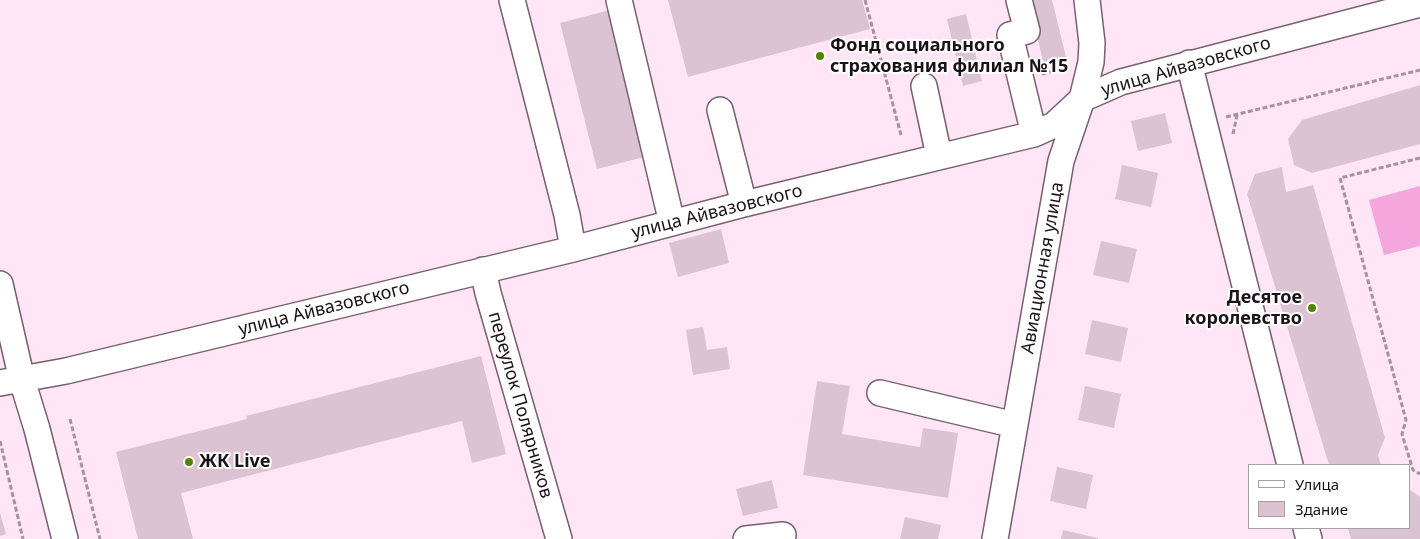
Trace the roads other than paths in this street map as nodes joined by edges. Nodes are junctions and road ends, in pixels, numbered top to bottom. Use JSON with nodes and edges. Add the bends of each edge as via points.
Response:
{"nodes":[{"id":1,"x":512,"y":0,"type":"edge"},
{"id":2,"x":619,"y":0,"type":"edge"},
{"id":3,"x":1019,"y":0,"type":"edge"},
{"id":4,"x":1088,"y":0,"type":"edge"},
{"id":5,"x":1420,"y":4,"type":"edge"},
{"id":6,"x":1189,"y":63,"type":"junction"},
{"id":7,"x":924,"y":86,"type":"dead end"},
{"id":8,"x":1082,"y":99,"type":"junction"},
{"id":9,"x":720,"y":110,"type":"dead end"},
{"id":10,"x":1034,"y":134,"type":"junction"},
{"id":11,"x":939,"y":156,"type":"junction"},
{"id":12,"x":744,"y":204,"type":"junction"},
{"id":13,"x":672,"y":223,"type":"junction"},
{"id":14,"x":573,"y":249,"type":"junction"},
{"id":15,"x":483,"y":270,"type":"junction"},
{"id":16,"x":0,"y":284,"type":"edge"},
{"id":17,"x":11,"y":381,"type":"edge"},
{"id":18,"x":880,"y":393,"type":"dead end"},
{"id":19,"x":1015,"y":425,"type":"junction"},
{"id":20,"x":1290,"y":464,"type":"edge"},
{"id":21,"x":784,"y":534,"type":"dead end"},
{"id":22,"x":65,"y":539,"type":"edge"},
{"id":23,"x":559,"y":539,"type":"edge"},
{"id":24,"x":746,"y":539,"type":"edge"},
{"id":25,"x":995,"y":539,"type":"edge"}],
"edges":[{"from":1,"to":14,"type":"street"},
{"from":2,"to":13,"type":"street"},
{"from":3,"to":10,"type":"street","via":[[1027,31],[1010,35]]},
{"from":4,"to":8,"type":"street","name":"Авиационная улица","via":[[1091,62]]},
{"from":5,"to":6,"type":"street","name":"улица Айвазовского"},
{"from":6,"to":8,"type":"street","name":"улица Айвазовского","via":[[1121,82]]},
{"from":6,"to":20,"type":"street"},
{"from":7,"to":11,"type":"street"},
{"from":8,"to":10,"type":"street","name":"улица Айвазовского","via":[[1054,125]]},
{"from":8,"to":19,"type":"street","name":"Авиационная улица","via":[[1061,161]]},
{"from":9,"to":12,"type":"street"},
{"from":10,"to":11,"type":"street","name":"улица Айвазовского"},
{"from":11,"to":12,"type":"street","name":"улица Айвазовского"},
{"from":12,"to":13,"type":"street","name":"улица Айвазовского"},
{"from":13,"to":14,"type":"street","name":"улица Айвазовского"},
{"from":14,"to":15,"type":"street","name":"улица Айвазовского"},
{"from":15,"to":17,"type":"street","name":"улица Айвазовского","via":[[76,369]]},
{"from":15,"to":23,"type":"street","name":"переулок Полярников"},
{"from":16,"to":17,"type":"street"},
{"from":17,"to":22,"type":"street","via":[[37,429]]},
{"from":18,"to":19,"type":"street"},
{"from":19,"to":25,"type":"street","name":"Авиационная улица"},
{"from":21,"to":24,"type":"street"}]}
